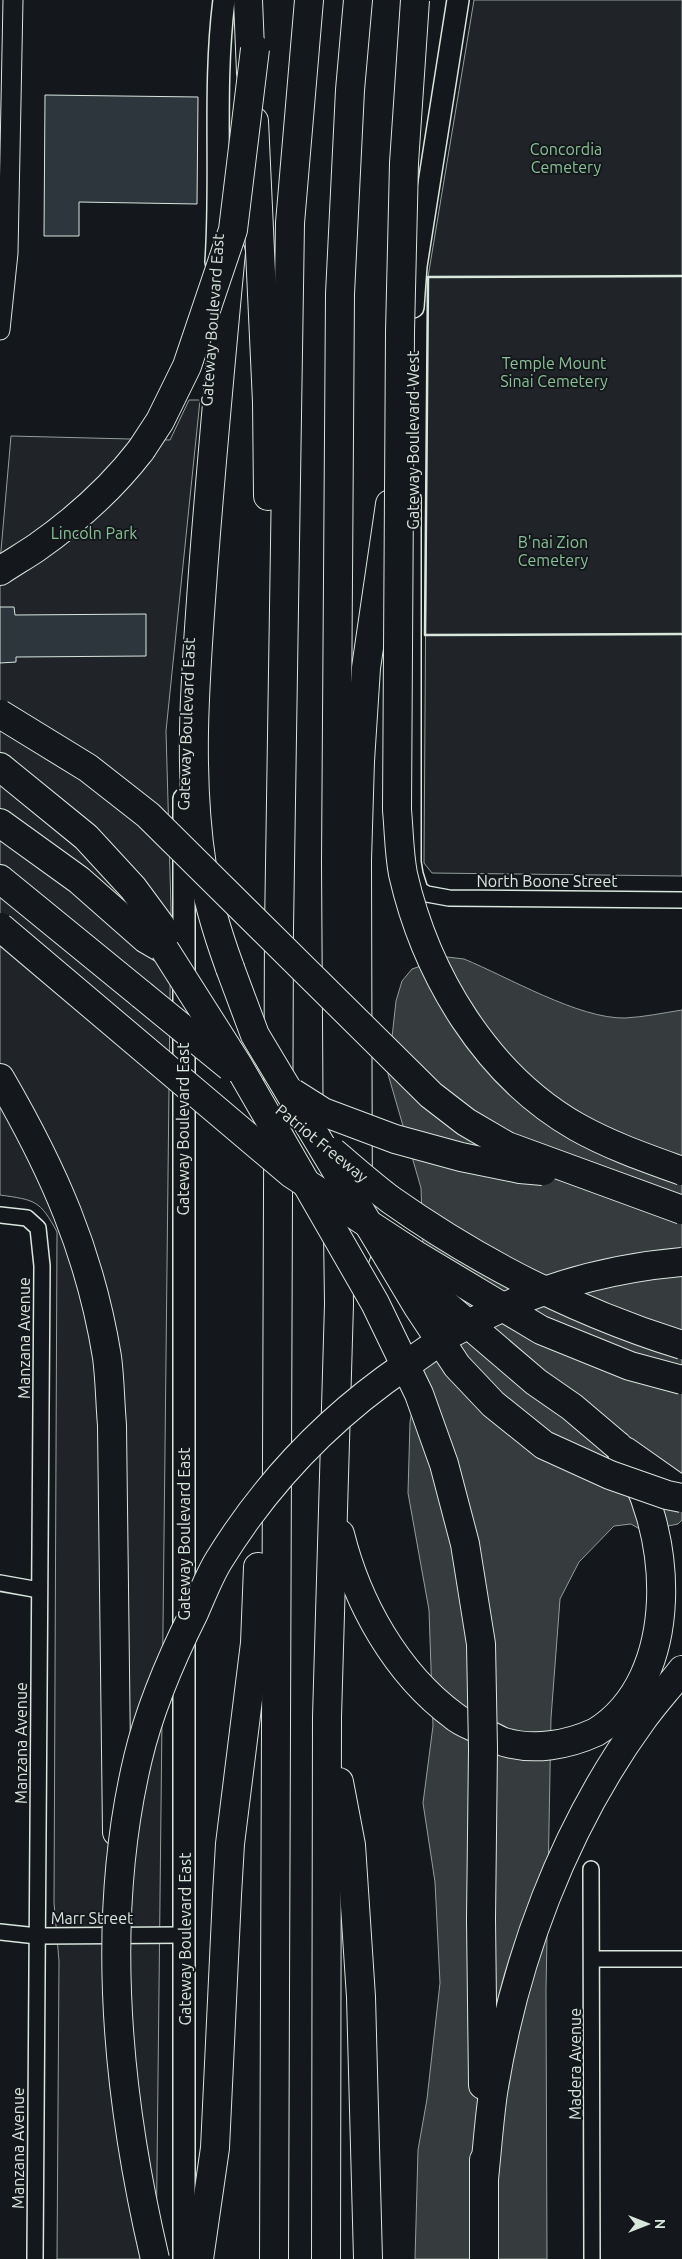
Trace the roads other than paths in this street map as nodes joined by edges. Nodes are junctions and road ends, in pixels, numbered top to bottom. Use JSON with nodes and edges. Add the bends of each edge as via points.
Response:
{"nodes":[{"id":1,"x":13,"y":0,"type":"edge"},
{"id":2,"x":224,"y":0,"type":"edge"},
{"id":3,"x":248,"y":0,"type":"edge"},
{"id":4,"x":262,"y":0,"type":"edge"},
{"id":5,"x":309,"y":0,"type":"edge"},
{"id":6,"x":358,"y":0,"type":"edge"},
{"id":7,"x":415,"y":0,"type":"edge"},
{"id":8,"x":458,"y":0,"type":"edge"},
{"id":9,"x":233,"y":230,"type":"junction"},
{"id":10,"x":4,"y":252,"type":"edge"},
{"id":11,"x":0,"y":330,"type":"edge"},
{"id":12,"x":412,"y":357,"type":"junction"},
{"id":13,"x":3,"y":567,"type":"edge"},
{"id":14,"x":0,"y":714,"type":"edge"},
{"id":15,"x":282,"y":762,"type":"junction"},
{"id":16,"x":0,"y":767,"type":"edge"},
{"id":17,"x":0,"y":823,"type":"edge"},
{"id":18,"x":347,"y":861,"type":"junction"},
{"id":19,"x":0,"y":879,"type":"edge"},
{"id":20,"x":417,"y":883,"type":"joint"},
{"id":21,"x":682,"y":900,"type":"edge"},
{"id":22,"x":279,"y":922,"type":"junction"},
{"id":23,"x":0,"y":927,"type":"edge"},
{"id":24,"x":165,"y":950,"type":"junction"},
{"id":25,"x":142,"y":995,"type":"junction"},
{"id":26,"x":0,"y":1078,"type":"edge"},
{"id":27,"x":682,"y":1171,"type":"edge"},
{"id":28,"x":292,"y":1174,"type":"junction"},
{"id":29,"x":682,"y":1179,"type":"edge"},
{"id":30,"x":682,"y":1210,"type":"edge"},
{"id":31,"x":0,"y":1215,"type":"edge"},
{"id":32,"x":682,"y":1262,"type":"edge"},
{"id":33,"x":682,"y":1346,"type":"edge"},
{"id":34,"x":682,"y":1380,"type":"edge"},
{"id":35,"x":618,"y":1446,"type":"junction"},
{"id":36,"x":682,"y":1491,"type":"edge"},
{"id":37,"x":682,"y":1498,"type":"edge"},
{"id":38,"x":333,"y":1503,"type":"junction"},
{"id":39,"x":0,"y":1583,"type":"edge"},
{"id":40,"x":40,"y":1590,"type":"junction"},
{"id":41,"x":682,"y":1670,"type":"edge"},
{"id":42,"x":327,"y":1717,"type":"junction"},
{"id":43,"x":591,"y":1869,"type":"dead end"},
{"id":44,"x":118,"y":1910,"type":"junction"},
{"id":45,"x":0,"y":1932,"type":"edge"},
{"id":46,"x":37,"y":1936,"type":"junction"},
{"id":47,"x":185,"y":1936,"type":"junction"},
{"id":48,"x":592,"y":1959,"type":"junction"},
{"id":49,"x":682,"y":1959,"type":"edge"},
{"id":50,"x":484,"y":2179,"type":"junction"},
{"id":51,"x":35,"y":2259,"type":"edge"},
{"id":52,"x":155,"y":2259,"type":"edge"},
{"id":53,"x":184,"y":2259,"type":"edge"},
{"id":54,"x":199,"y":2259,"type":"edge"},
{"id":55,"x":274,"y":2259,"type":"edge"},
{"id":56,"x":326,"y":2259,"type":"edge"},
{"id":57,"x":368,"y":2259,"type":"edge"},
{"id":58,"x":484,"y":2259,"type":"edge"},
{"id":59,"x":592,"y":2259,"type":"edge"}],
"edges":[{"from":1,"to":10,"type":"street"},
{"from":2,"to":47,"type":"main road","name":"Gateway Boulevard East","via":[[217,102],[217,255],[192,576],[184,731]]},
{"from":3,"to":15,"type":"highway","via":[[267,402],[268,645]]},
{"from":4,"to":9,"type":"highway","bridge":true},
{"from":5,"to":15,"type":"highway","via":[[290,223]]},
{"from":6,"to":18,"type":"highway","via":[[349,100],[340,294]]},
{"from":7,"to":27,"type":"highway","bridge":true,"via":[[404,163],[400,332],[396,810],[403,872],[414,916],[451,997],[495,1058],[544,1105],[576,1126],[618,1148]]},
{"from":8,"to":12,"type":"main road","name":"Gateway Boulevard West","via":[[416,266]]},
{"from":9,"to":13,"type":"highway","bridge":true,"via":[[187,366],[141,450],[92,504],[35,549]]},
{"from":9,"to":37,"type":"highway","bridge":true,"via":[[211,463],[193,740],[198,843],[220,940],[255,1035],[418,1307],[457,1366],[493,1404],[544,1445],[610,1475]]},
{"from":10,"to":11,"type":"street"},
{"from":12,"to":18,"type":"highway","via":[[366,668],[360,761]]},
{"from":12,"to":20,"type":"street","name":"Gateway Boulevard West","via":[[413,862]]},
{"from":14,"to":30,"type":"highway","bridge":true,"via":[[88,768],[148,815],[431,1095],[466,1122],[535,1158]]},
{"from":15,"to":22,"type":"highway"},
{"from":16,"to":24,"type":"highway","via":[[86,837],[133,888],[161,926]]},
{"from":17,"to":24,"type":"highway","via":[[79,880],[146,940]]},
{"from":18,"to":38,"type":"highway"},
{"from":19,"to":25,"type":"highway","name":"Patriot Freeway"},
{"from":20,"to":21,"type":"street","name":"North Boone Street","via":[[427,894],[449,898]]},
{"from":22,"to":54,"type":"highway","via":[[263,1010],[257,1615],[228,1870],[215,2148]]},
{"from":22,"to":55,"type":"highway"},
{"from":23,"to":28,"type":"highway","bridge":true},
{"from":24,"to":50,"type":"highway","bridge":true,"via":[[238,1065],[375,1303],[419,1394],[454,1499],[465,1544],[481,1644]]},
{"from":25,"to":29,"type":"highway","bridge":true,"via":[[323,1112],[395,1139],[520,1169]]},
{"from":25,"to":33,"type":"highway","name":"Patriot Freeway","bridge":true,"via":[[391,1200],[535,1286]]},
{"from":26,"to":44,"type":"highway","bridge":true,"via":[[34,1138],[79,1242],[107,1359],[112,1425]]},
{"from":28,"to":34,"type":"highway","bridge":true,"via":[[416,1255],[541,1330],[630,1366]]},
{"from":28,"to":35,"type":"highway","bridge":true,"via":[[536,1382]]},
{"from":31,"to":40,"type":"street","name":"Manzana Avenue","via":[[27,1218],[38,1228],[42,1266]]},
{"from":32,"to":44,"type":"highway","bridge":true,"via":[[611,1271],[520,1300],[454,1332],[379,1383],[316,1436],[259,1503],[218,1562],[167,1667],[138,1757],[129,1802]]},
{"from":35,"to":36,"type":"highway"},
{"from":35,"to":38,"type":"highway","bridge":true,"via":[[632,1467],[662,1536],[671,1580],[673,1612],[670,1640],[661,1668],[626,1714],[577,1741],[533,1746],[504,1742],[455,1717],[414,1681],[386,1641],[359,1591],[347,1560]]},
{"from":38,"to":42,"type":"highway"},
{"from":39,"to":40,"type":"street"},
{"from":40,"to":46,"type":"street","name":"Manzana Avenue"},
{"from":41,"to":50,"type":"highway","via":[[618,1756],[586,1811],[547,1895],[507,2026],[493,2093]]},
{"from":42,"to":56,"type":"highway"},
{"from":42,"to":57,"type":"highway","via":[[351,1845],[361,1997]]},
{"from":43,"to":48,"type":"street","name":"Madera Avenue"},
{"from":44,"to":52,"type":"highway","bridge":true,"via":[[120,2045],[127,2116],[138,2187]]},
{"from":45,"to":46,"type":"street","name":"Marr Street"},
{"from":46,"to":47,"type":"street","name":"Marr Street"},
{"from":46,"to":51,"type":"street","name":"Manzana Avenue"},
{"from":47,"to":53,"type":"main road","name":"Gateway Boulevard East"},
{"from":48,"to":49,"type":"street"},
{"from":48,"to":59,"type":"street","name":"Madera Avenue"},
{"from":50,"to":58,"type":"highway"}]}
